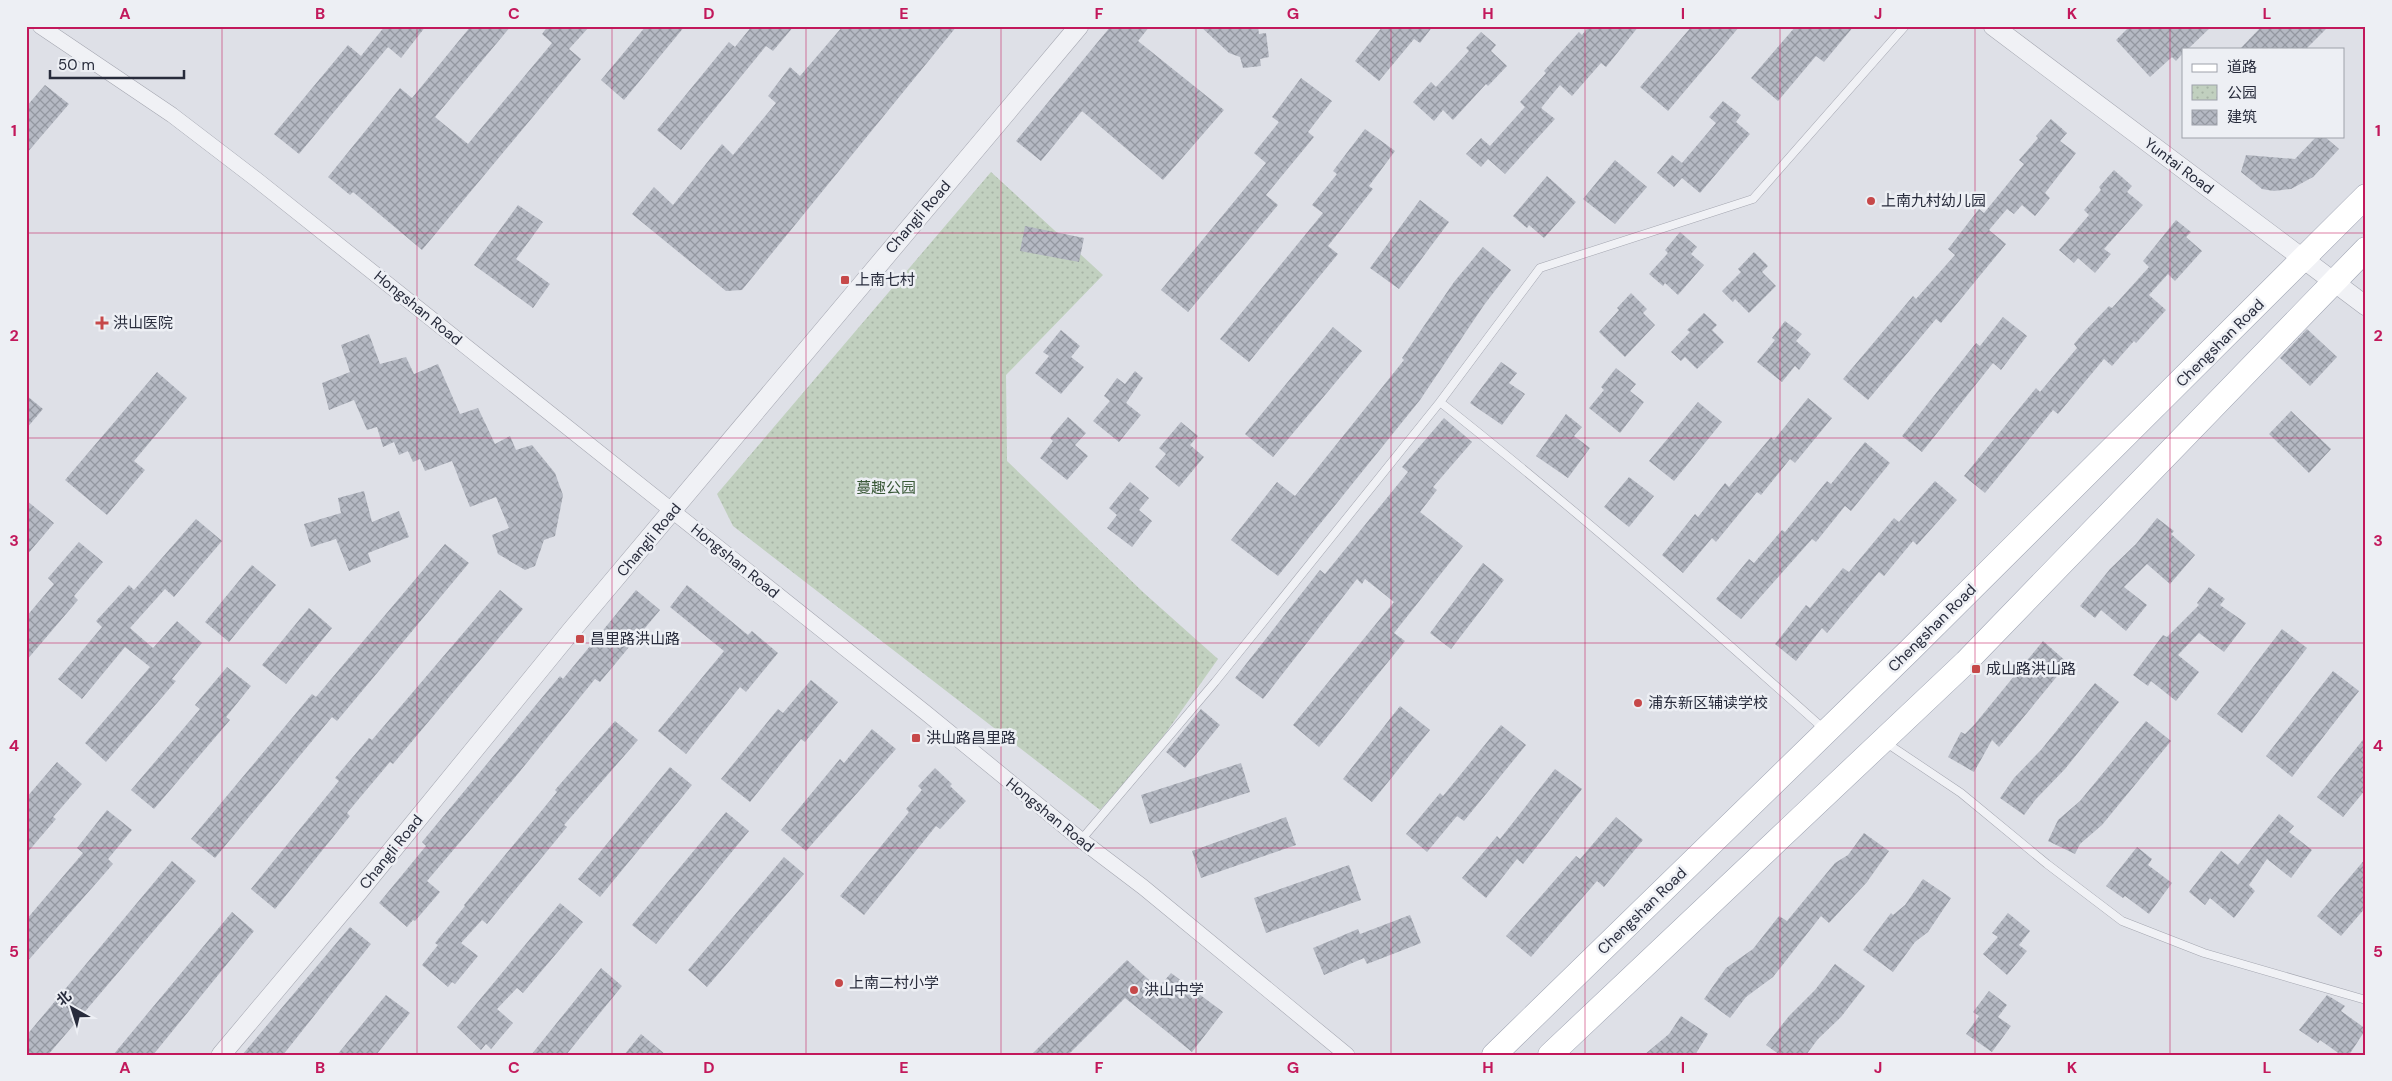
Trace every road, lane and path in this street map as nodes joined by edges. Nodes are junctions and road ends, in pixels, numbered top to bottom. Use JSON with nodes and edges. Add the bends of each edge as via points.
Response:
{"nodes":[{"id":1,"x":40,"y":26,"type":"edge"},
{"id":2,"x":1079,"y":26,"type":"edge"},
{"id":3,"x":1904,"y":26,"type":"edge"},
{"id":4,"x":1993,"y":26,"type":"edge"},
{"id":5,"x":2366,"y":196,"type":"edge"},
{"id":6,"x":2366,"y":249,"type":"edge"},
{"id":7,"x":2304,"y":260,"type":"junction"},
{"id":8,"x":2333,"y":281,"type":"junction"},
{"id":9,"x":2366,"y":306,"type":"edge"},
{"id":10,"x":1440,"y":402,"type":"junction"},
{"id":11,"x":673,"y":511,"type":"junction"},
{"id":12,"x":1827,"y":731,"type":"junction"},
{"id":13,"x":1883,"y":741,"type":"junction"},
{"id":14,"x":1081,"y":840,"type":"junction"},
{"id":15,"x":2366,"y":1000,"type":"edge"},
{"id":16,"x":221,"y":1055,"type":"edge"},
{"id":17,"x":1347,"y":1055,"type":"edge"},
{"id":18,"x":1494,"y":1055,"type":"edge"},
{"id":19,"x":1550,"y":1055,"type":"edge"}],
"edges":[{"from":1,"to":11,"type":"street","name":"Hongshan Road","via":[[201,136]]},
{"from":2,"to":11,"type":"street","name":"Changli Road"},
{"from":3,"to":10,"type":"lane","via":[[1753,199],[1540,268]]},
{"from":4,"to":7,"type":"street","name":"Yuntai Road"},
{"from":5,"to":7,"type":"main road","name":"Chengshan Road"},
{"from":6,"to":8,"type":"main road"},
{"from":7,"to":8,"type":"street","name":"Yuntai Road"},
{"from":7,"to":12,"type":"main road","name":"Chengshan Road"},
{"from":8,"to":9,"type":"street","name":"Yuntai Road"},
{"from":8,"to":13,"type":"main road","via":[[1973,655]]},
{"from":10,"to":12,"type":"lane","via":[[1578,515]]},
{"from":10,"to":14,"type":"lane","via":[[1215,682]]},
{"from":11,"to":14,"type":"street","name":"Hongshan Road"},
{"from":11,"to":16,"type":"street","name":"Changli Road"},
{"from":12,"to":18,"type":"main road","name":"Chengshan Road"},
{"from":13,"to":15,"type":"lane","via":[[1961,793],[2122,922],[2204,953]]},
{"from":13,"to":19,"type":"main road"},
{"from":14,"to":17,"type":"street","name":"Hongshan Road"}]}
